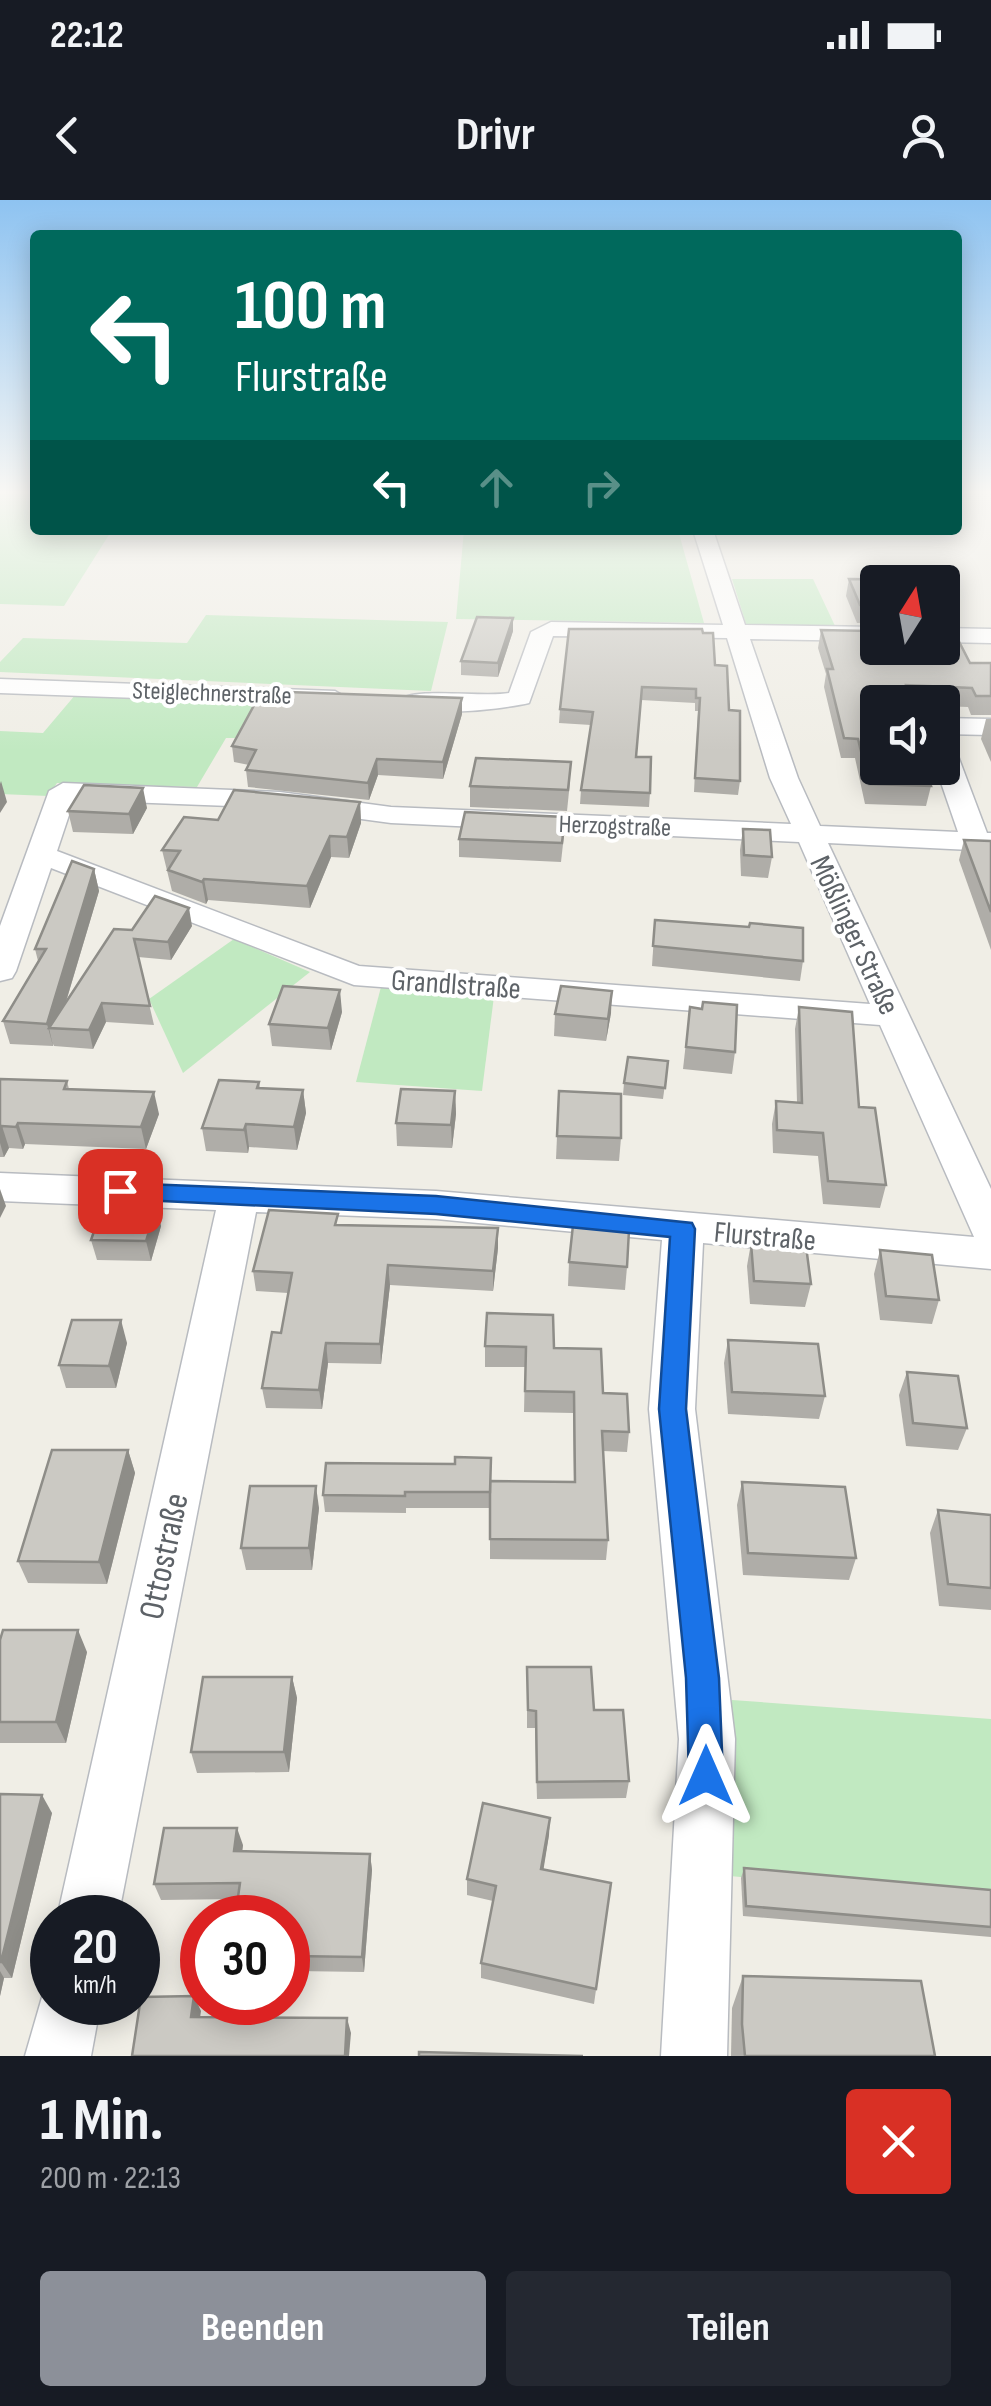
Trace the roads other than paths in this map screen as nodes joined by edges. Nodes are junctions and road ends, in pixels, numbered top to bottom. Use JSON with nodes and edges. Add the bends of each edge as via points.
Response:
{"nodes":[{"id":1,"x":718,"y":578,"type":"edge"},
{"id":2,"x":736,"y":632,"type":"junction"},
{"id":3,"x":860,"y":634,"type":"edge"},
{"id":4,"x":960,"y":635,"type":"edge"},
{"id":5,"x":991,"y":636,"type":"edge"},
{"id":6,"x":0,"y":683,"type":"edge"},
{"id":7,"x":960,"y":726,"type":"edge"},
{"id":8,"x":991,"y":727,"type":"edge"},
{"id":9,"x":958,"y":785,"type":"edge"},
{"id":10,"x":808,"y":832,"type":"junction"},
{"id":11,"x":983,"y":842,"type":"edge"},
{"id":12,"x":39,"y":858,"type":"junction"},
{"id":13,"x":0,"y":970,"type":"edge"},
{"id":14,"x":894,"y":1016,"type":"junction"},
{"id":15,"x":0,"y":1187,"type":"edge"},
{"id":16,"x":239,"y":1195,"type":"junction"},
{"id":17,"x":683,"y":1229,"type":"junction"},
{"id":18,"x":991,"y":1232,"type":"edge"},
{"id":19,"x":991,"y":1254,"type":"edge"},
{"id":20,"x":92,"y":1895,"type":"edge"},
{"id":21,"x":64,"y":2025,"type":"edge"},
{"id":22,"x":58,"y":2056,"type":"edge"},
{"id":23,"x":694,"y":2056,"type":"edge"}],
"edges":[{"from":1,"to":2,"type":"street","name":"Mößlinger Straße"},
{"from":2,"to":3,"type":"street"},
{"from":2,"to":6,"type":"street","name":"Steiglechnerstraße","via":[[551,628],[542,632],[520,698],[511,702]]},
{"from":2,"to":10,"type":"street","name":"Mößlinger Straße"},
{"from":4,"to":5,"type":"street"},
{"from":7,"to":8,"type":"street"},
{"from":9,"to":11,"type":"street"},
{"from":10,"to":11,"type":"street","name":"Herzogstraße"},
{"from":10,"to":12,"type":"street","name":"Herzogstraße","via":[[391,815],[280,800],[63,791]]},
{"from":10,"to":14,"type":"street","name":"Mößlinger Straße"},
{"from":12,"to":13,"type":"street"},
{"from":12,"to":14,"type":"street","name":"Grandlstraße","via":[[64,861],[354,975]]},
{"from":14,"to":18,"type":"street","name":"Mößlinger Straße"},
{"from":15,"to":16,"type":"street","name":"Flurstraße"},
{"from":16,"to":17,"type":"street","name":"Flurstraße","via":[[530,1212]]},
{"from":16,"to":20,"type":"street","name":"Ottostraße"},
{"from":17,"to":19,"type":"street","name":"Flurstraße"},
{"from":17,"to":23,"type":"street","via":[[672,1409],[708,1739]]},
{"from":21,"to":22,"type":"street"}]}
